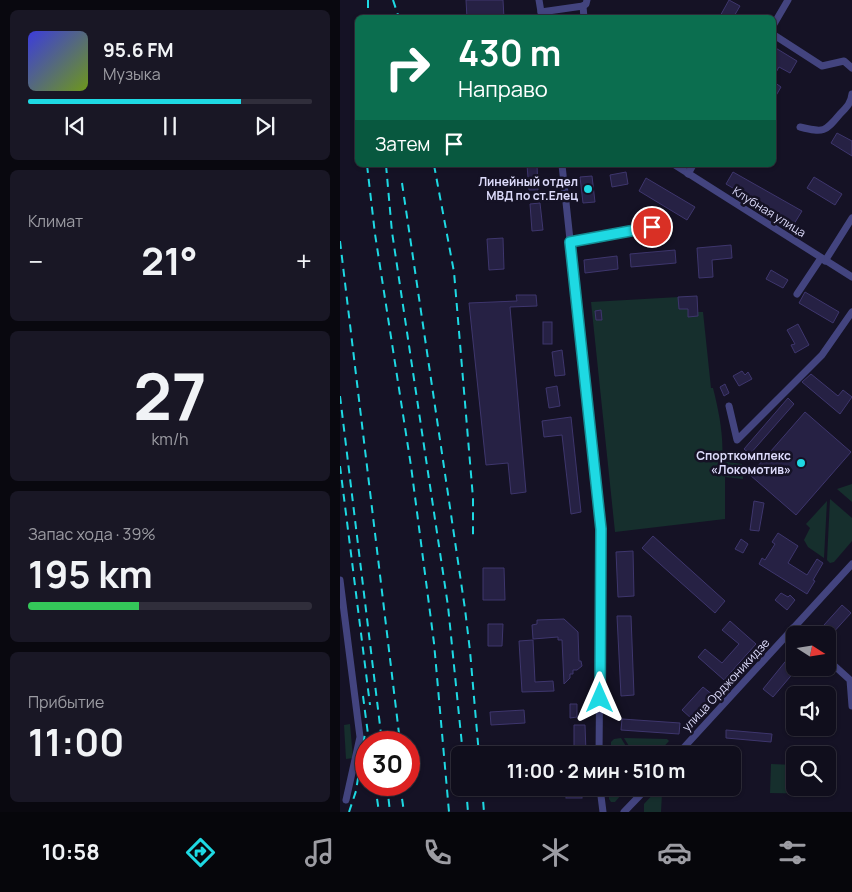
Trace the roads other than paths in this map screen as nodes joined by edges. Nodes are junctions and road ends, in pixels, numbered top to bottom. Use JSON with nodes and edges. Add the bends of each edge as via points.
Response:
{"nodes":[{"id":1,"x":540,"y":0,"type":"edge"},
{"id":2,"x":788,"y":0,"type":"edge"},
{"id":3,"x":585,"y":3,"type":"edge"},
{"id":4,"x":541,"y":14,"type":"edge"},
{"id":5,"x":776,"y":21,"type":"edge"},
{"id":6,"x":776,"y":36,"type":"edge"},
{"id":7,"x":852,"y":68,"type":"edge"},
{"id":8,"x":852,"y":94,"type":"edge"},
{"id":9,"x":800,"y":127,"type":"dead end"},
{"id":10,"x":562,"y":167,"type":"edge"},
{"id":11,"x":678,"y":167,"type":"edge"},
{"id":12,"x":692,"y":167,"type":"edge"},
{"id":13,"x":688,"y":174,"type":"junction"},
{"id":14,"x":852,"y":218,"type":"edge"},
{"id":15,"x":652,"y":227,"type":"dead end"},
{"id":16,"x":570,"y":242,"type":"junction"},
{"id":17,"x":823,"y":260,"type":"junction"},
{"id":18,"x":852,"y":277,"type":"edge"},
{"id":19,"x":797,"y":294,"type":"dead end"},
{"id":20,"x":852,"y":312,"type":"edge"},
{"id":21,"x":729,"y":406,"type":"dead end"},
{"id":22,"x":852,"y":564,"type":"edge"},
{"id":23,"x":340,"y":580,"type":"edge"},
{"id":24,"x":795,"y":626,"type":"edge"},
{"id":25,"x":786,"y":636,"type":"edge"},
{"id":26,"x":836,"y":667,"type":"edge"},
{"id":27,"x":852,"y":706,"type":"edge"},
{"id":28,"x":599,"y":746,"type":"edge"},
{"id":29,"x":685,"y":746,"type":"edge"},
{"id":30,"x":601,"y":796,"type":"edge"},
{"id":31,"x":639,"y":796,"type":"edge"},
{"id":32,"x":346,"y":800,"type":"dead end"},
{"id":33,"x":603,"y":812,"type":"edge"},
{"id":34,"x":624,"y":812,"type":"edge"}],
"edges":[{"from":1,"to":4,"type":"street"},
{"from":2,"to":5,"type":"street"},
{"from":3,"to":4,"type":"street"},
{"from":6,"to":7,"type":"street","via":[[822,66],[844,60]]},
{"from":8,"to":9,"type":"street","via":[[851,102],[830,128],[815,131]]},
{"from":10,"to":16,"type":"street"},
{"from":11,"to":13,"type":"street","name":"Клубная улица"},
{"from":12,"to":13,"type":"street"},
{"from":13,"to":17,"type":"street","name":"Клубная улица"},
{"from":14,"to":17,"type":"street"},
{"from":15,"to":16,"type":"street"},
{"from":16,"to":28,"type":"street","via":[[601,529]]},
{"from":17,"to":18,"type":"street","name":"Клубная улица"},
{"from":17,"to":19,"type":"street"},
{"from":20,"to":21,"type":"street","via":[[822,355],[737,440]]},
{"from":22,"to":24,"type":"street","name":"улица Орджоникидзе"},
{"from":23,"to":32,"type":"street","via":[[360,737]]},
{"from":25,"to":29,"type":"street","name":"улица Орджоникидзе"},
{"from":26,"to":27,"type":"street","via":[[850,680]]},
{"from":30,"to":33,"type":"street"},
{"from":31,"to":34,"type":"street"}]}
